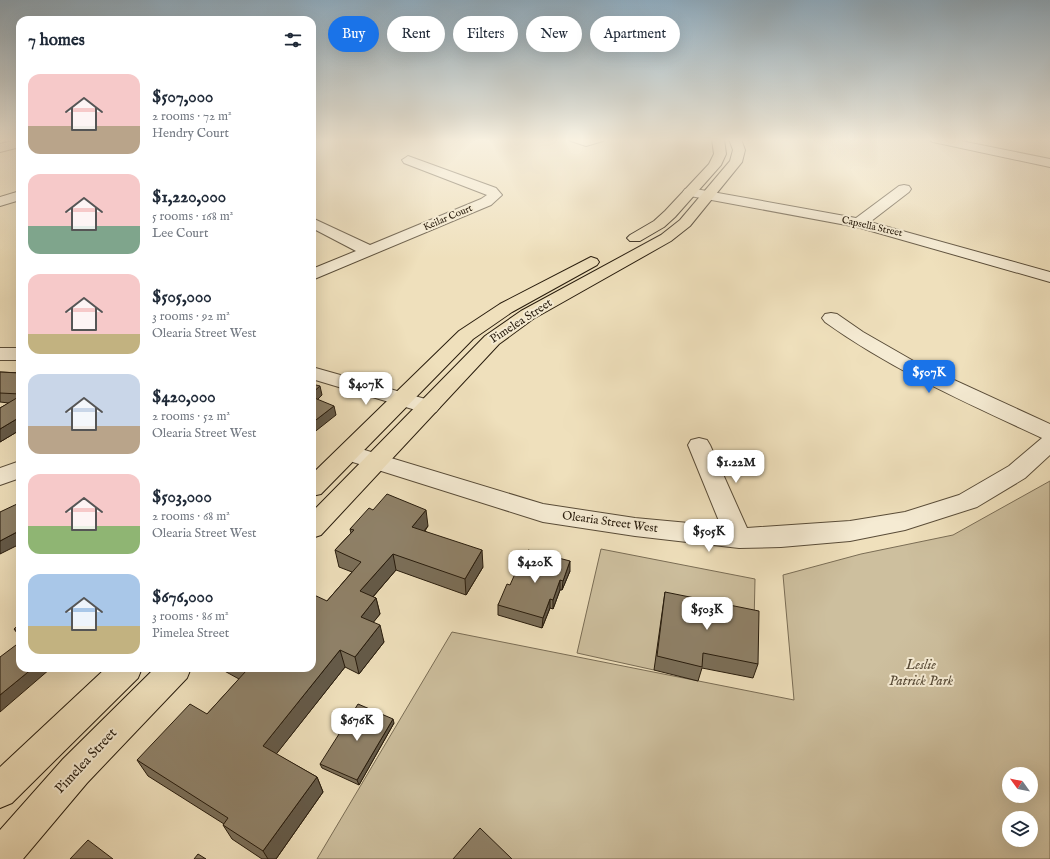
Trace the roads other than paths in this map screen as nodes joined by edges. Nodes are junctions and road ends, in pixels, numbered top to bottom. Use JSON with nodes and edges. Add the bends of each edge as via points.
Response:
{"nodes":[{"id":1,"x":459,"y":179,"type":"edge"},
{"id":2,"x":702,"y":179,"type":"edge"},
{"id":3,"x":723,"y":179,"type":"edge"},
{"id":4,"x":904,"y":189,"type":"dead end"},
{"id":5,"x":690,"y":192,"type":"junction"},
{"id":6,"x":16,"y":196,"type":"edge"},
{"id":7,"x":710,"y":196,"type":"junction"},
{"id":8,"x":0,"y":202,"type":"edge"},
{"id":9,"x":858,"y":223,"type":"junction"},
{"id":10,"x":316,"y":224,"type":"edge"},
{"id":11,"x":369,"y":251,"type":"junction"},
{"id":12,"x":316,"y":273,"type":"edge"},
{"id":13,"x":1050,"y":277,"type":"edge"},
{"id":14,"x":831,"y":318,"type":"dead end"},
{"id":15,"x":0,"y":354,"type":"edge"},
{"id":16,"x":16,"y":354,"type":"edge"},
{"id":17,"x":316,"y":374,"type":"edge"},
{"id":18,"x":402,"y":399,"type":"junction"},
{"id":19,"x":429,"y":407,"type":"junction"},
{"id":20,"x":1050,"y":433,"type":"edge"},
{"id":21,"x":1050,"y":443,"type":"edge"},
{"id":22,"x":699,"y":445,"type":"dead end"},
{"id":23,"x":348,"y":453,"type":"junction"},
{"id":24,"x":377,"y":462,"type":"junction"},
{"id":25,"x":16,"y":471,"type":"edge"},
{"id":26,"x":0,"y":477,"type":"edge"},
{"id":27,"x":316,"y":484,"type":"edge"},
{"id":28,"x":316,"y":524,"type":"edge"},
{"id":29,"x":739,"y":538,"type":"junction"},
{"id":30,"x":123,"y":672,"type":"edge"},
{"id":31,"x":172,"y":672,"type":"edge"},
{"id":32,"x":0,"y":791,"type":"edge"},
{"id":33,"x":0,"y":858,"type":"edge"}],
"edges":[{"from":1,"to":11,"type":"street","name":"Keilar Court","via":[[495,195],[486,202]]},
{"from":2,"to":5,"type":"main road","name":"Pimelea Street"},
{"from":3,"to":7,"type":"main road","name":"Pimelea Street"},
{"from":4,"to":9,"type":"street"},
{"from":5,"to":7,"type":"street","name":"Capsella Street"},
{"from":5,"to":18,"type":"main road","name":"Pimelea Street","via":[[667,217],[647,232],[482,323],[459,341]]},
{"from":6,"to":8,"type":"street"},
{"from":7,"to":9,"type":"street","name":"Capsella Street"},
{"from":7,"to":19,"type":"main road","name":"Pimelea Street","via":[[685,223],[666,238],[527,315],[502,332],[481,349]]},
{"from":9,"to":13,"type":"street","name":"Capsella Street"},
{"from":10,"to":11,"type":"street"},
{"from":11,"to":12,"type":"street","name":"Keilar Court"},
{"from":14,"to":20,"type":"street","via":[[887,356]]},
{"from":15,"to":16,"type":"street"},
{"from":17,"to":18,"type":"street"},
{"from":18,"to":19,"type":"street"},
{"from":18,"to":23,"type":"main road","name":"Pimelea Street"},
{"from":19,"to":24,"type":"main road","name":"Pimelea Street"},
{"from":21,"to":29,"type":"street","name":"Olearia Street West","via":[[1017,472],[968,501],[905,521],[850,531]]},
{"from":22,"to":29,"type":"street"},
{"from":23,"to":24,"type":"street","name":"Olearia Street West"},
{"from":23,"to":27,"type":"main road","name":"Pimelea Street"},
{"from":24,"to":28,"type":"main road","name":"Pimelea Street"},
{"from":24,"to":29,"type":"street","name":"Olearia Street West","via":[[543,513],[635,527]]},
{"from":25,"to":26,"type":"street"},
{"from":30,"to":32,"type":"main road"},
{"from":31,"to":33,"type":"main road","name":"Pimelea Street","via":[[75,771]]}]}
